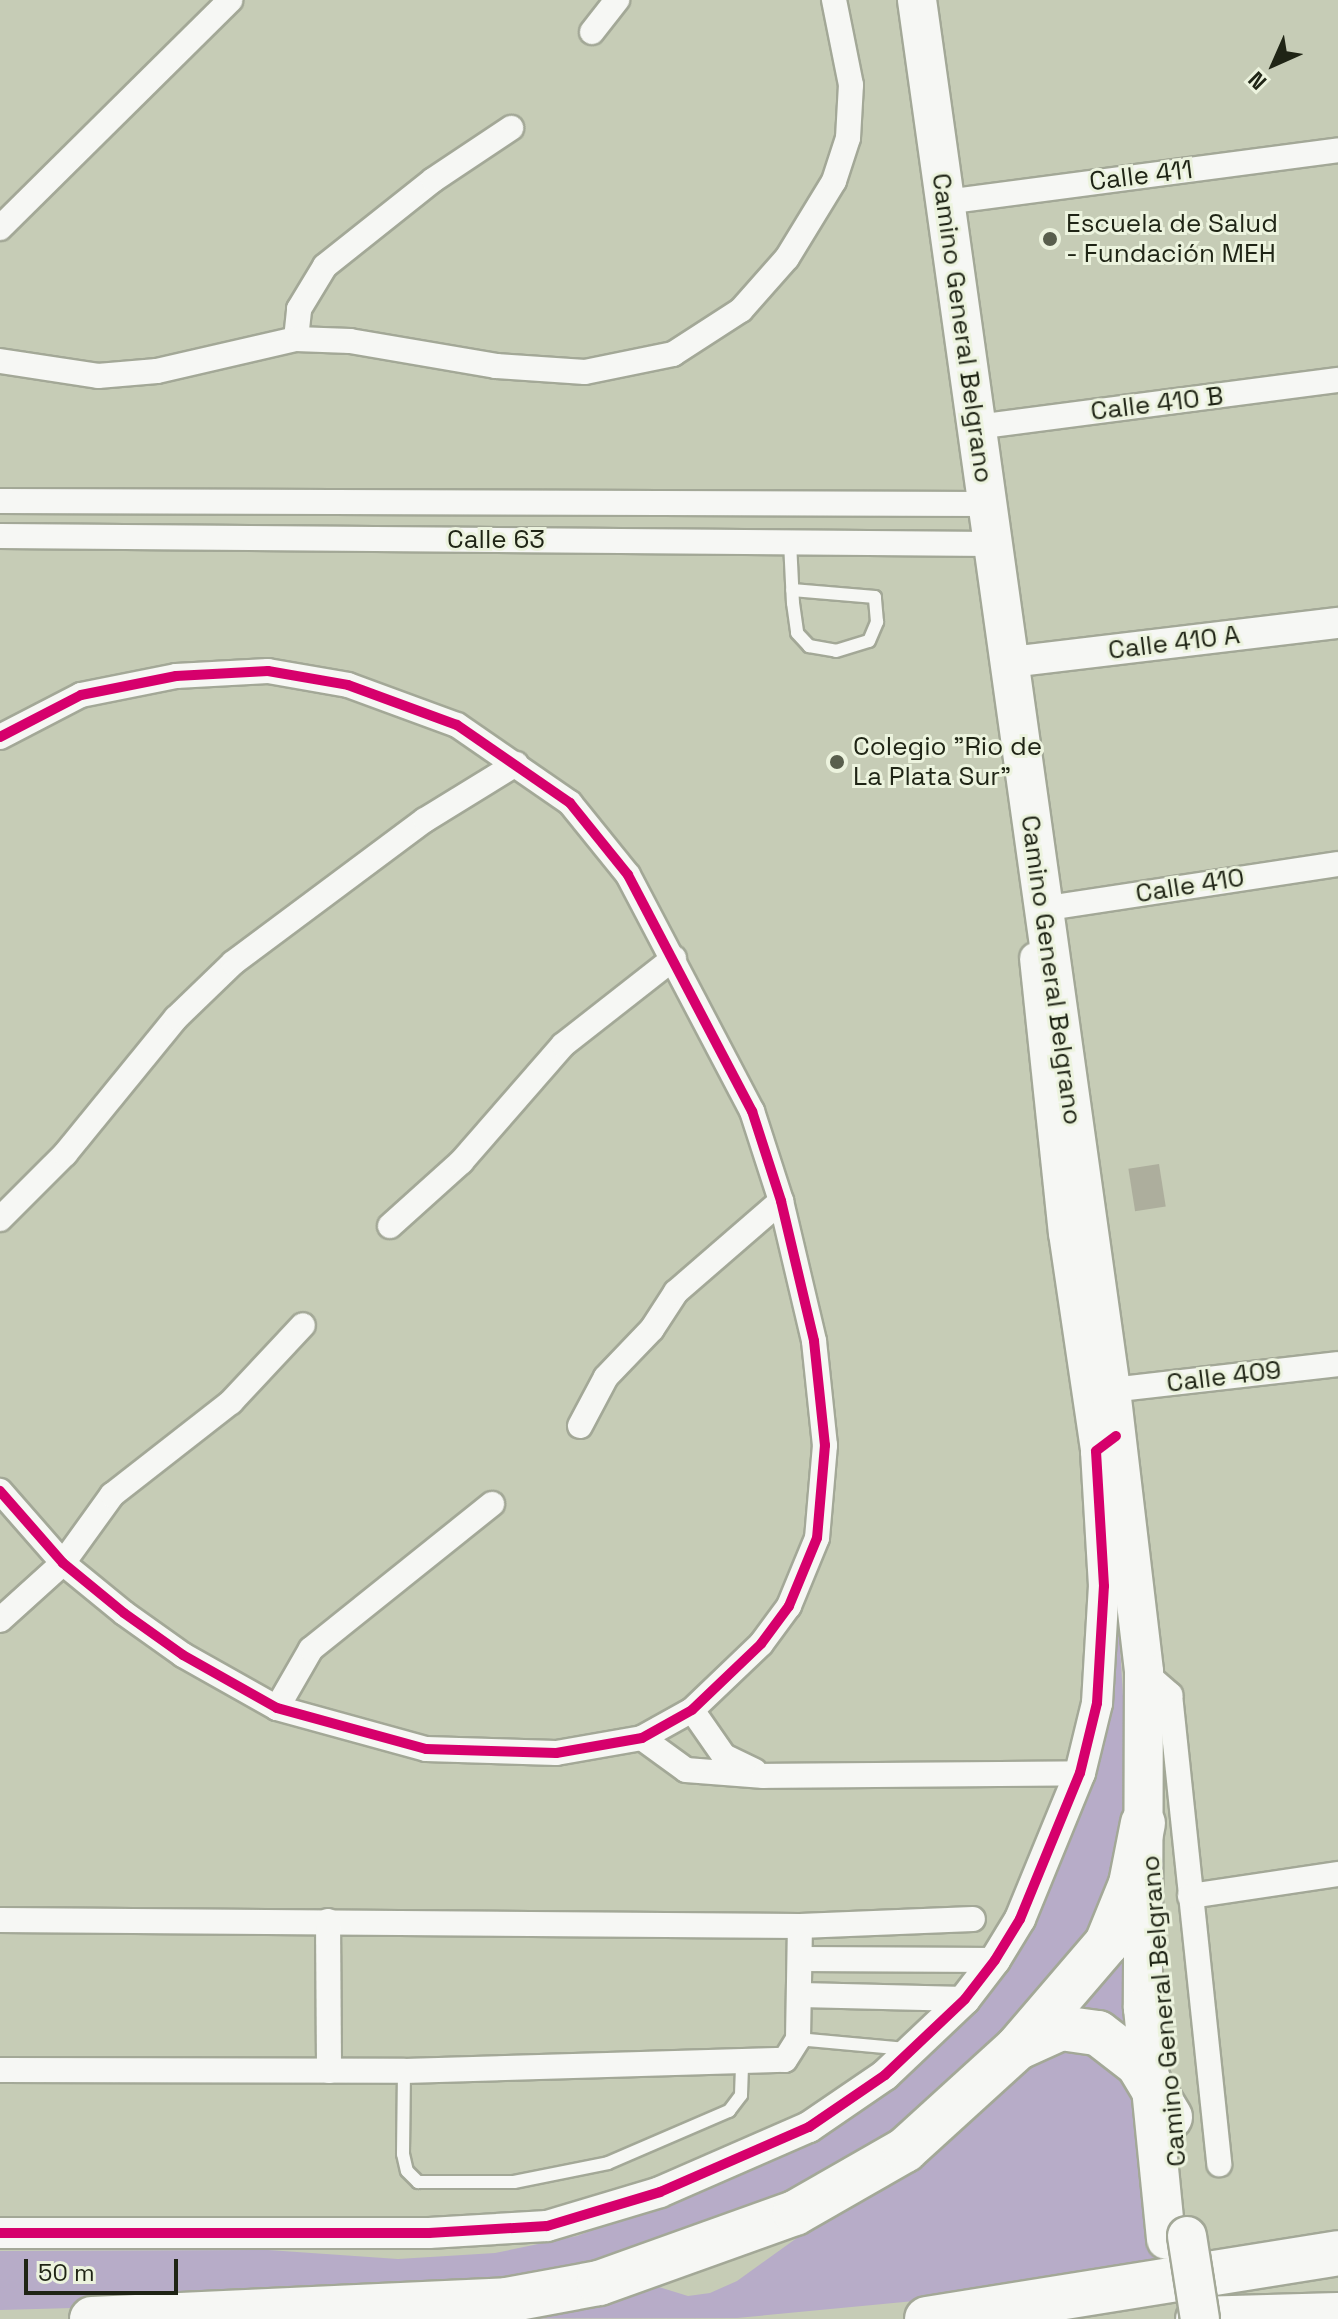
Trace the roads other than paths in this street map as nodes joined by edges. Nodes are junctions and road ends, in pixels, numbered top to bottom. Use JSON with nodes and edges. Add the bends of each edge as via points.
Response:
{"nodes":[{"id":1,"x":230,"y":0,"type":"edge"},
{"id":2,"x":617,"y":0,"type":"edge"},
{"id":3,"x":834,"y":0,"type":"edge"},
{"id":4,"x":917,"y":0,"type":"edge"},
{"id":5,"x":592,"y":32,"type":"dead end"},
{"id":6,"x":511,"y":128,"type":"dead end"},
{"id":7,"x":1338,"y":150,"type":"edge"},
{"id":8,"x":945,"y":202,"type":"junction"},
{"id":9,"x":0,"y":228,"type":"edge"},
{"id":10,"x":296,"y":339,"type":"junction"},
{"id":11,"x":0,"y":361,"type":"edge"},
{"id":12,"x":1338,"y":380,"type":"edge"},
{"id":13,"x":976,"y":427,"type":"junction"},
{"id":14,"x":0,"y":501,"type":"edge"},
{"id":15,"x":986,"y":504,"type":"junction"},
{"id":16,"x":0,"y":536,"type":"edge"},
{"id":17,"x":790,"y":542,"type":"junction"},
{"id":18,"x":992,"y":544,"type":"junction"},
{"id":19,"x":792,"y":590,"type":"junction"},
{"id":20,"x":1338,"y":623,"type":"edge"},
{"id":21,"x":1010,"y":662,"type":"junction"},
{"id":22,"x":0,"y":737,"type":"edge"},
{"id":23,"x":516,"y":764,"type":"junction"},
{"id":24,"x":1338,"y":864,"type":"edge"},
{"id":25,"x":1041,"y":909,"type":"junction"},
{"id":26,"x":674,"y":958,"type":"junction"},
{"id":27,"x":781,"y":1201,"type":"junction"},
{"id":28,"x":0,"y":1219,"type":"edge"},
{"id":29,"x":390,"y":1226,"type":"dead end"},
{"id":30,"x":303,"y":1325,"type":"dead end"},
{"id":31,"x":1338,"y":1364,"type":"edge"},
{"id":32,"x":1111,"y":1390,"type":"junction"},
{"id":33,"x":580,"y":1426,"type":"dead end"},
{"id":34,"x":1106,"y":1444,"type":"junction"},
{"id":35,"x":0,"y":1491,"type":"edge"},
{"id":36,"x":492,"y":1504,"type":"dead end"},
{"id":37,"x":63,"y":1563,"type":"junction"},
{"id":38,"x":0,"y":1620,"type":"edge"},
{"id":39,"x":1144,"y":1672,"type":"junction"},
{"id":40,"x":277,"y":1708,"type":"junction"},
{"id":41,"x":692,"y":1710,"type":"junction"},
{"id":42,"x":642,"y":1738,"type":"junction"},
{"id":43,"x":1080,"y":1773,"type":"junction"},
{"id":44,"x":764,"y":1776,"type":"junction"},
{"id":45,"x":1143,"y":1811,"type":"junction"},
{"id":46,"x":1338,"y":1874,"type":"edge"},
{"id":47,"x":1190,"y":1896,"type":"junction"},
{"id":48,"x":973,"y":1919,"type":"dead end"},
{"id":49,"x":0,"y":1920,"type":"edge"},
{"id":50,"x":328,"y":1921,"type":"junction"},
{"id":51,"x":800,"y":1926,"type":"junction"},
{"id":52,"x":800,"y":1959,"type":"junction"},
{"id":53,"x":995,"y":1960,"type":"junction"},
{"id":54,"x":801,"y":1995,"type":"junction"},
{"id":55,"x":965,"y":1999,"type":"junction"},
{"id":56,"x":798,"y":2039,"type":"junction"},
{"id":57,"x":1017,"y":2048,"type":"junction"},
{"id":58,"x":916,"y":2050,"type":"junction"},
{"id":59,"x":742,"y":2063,"type":"junction"},
{"id":60,"x":0,"y":2070,"type":"edge"},
{"id":61,"x":329,"y":2071,"type":"junction"},
{"id":62,"x":404,"y":2071,"type":"junction"},
{"id":63,"x":1146,"y":2076,"type":"junction"},
{"id":64,"x":1170,"y":2117,"type":"junction"},
{"id":65,"x":1219,"y":2164,"type":"dead end"},
{"id":66,"x":0,"y":2233,"type":"edge"},
{"id":67,"x":1176,"y":2238,"type":"junction"},
{"id":68,"x":1338,"y":2253,"type":"edge"},
{"id":69,"x":1338,"y":2281,"type":"edge"},
{"id":70,"x":1338,"y":2315,"type":"edge"},
{"id":71,"x":92,"y":2319,"type":"edge"},
{"id":72,"x":927,"y":2319,"type":"edge"},
{"id":73,"x":1123,"y":2319,"type":"edge"},
{"id":74,"x":1180,"y":2319,"type":"edge"},
{"id":75,"x":1199,"y":2319,"type":"edge"}],
"edges":[{"from":1,"to":9,"type":"street"},
{"from":2,"to":5,"type":"street"},
{"from":3,"to":10,"type":"street","via":[[851,85],[848,138],[834,181],[787,258],[741,310],[673,354],[585,372],[496,366],[350,341]]},
{"from":4,"to":8,"type":"main road","name":"Camino General Belgrano"},
{"from":6,"to":10,"type":"street","via":[[421,189],[325,266],[299,309]]},
{"from":7,"to":8,"type":"street","name":"Calle 411"},
{"from":8,"to":13,"type":"main road","name":"Camino General Belgrano"},
{"from":10,"to":11,"type":"street","via":[[157,371],[98,376]]},
{"from":12,"to":13,"type":"street","name":"Calle 410 B"},
{"from":13,"to":15,"type":"main road","name":"Camino General Belgrano"},
{"from":14,"to":15,"type":"street","name":"Calle 63"},
{"from":15,"to":18,"type":"main road","name":"Camino General Belgrano"},
{"from":16,"to":17,"type":"street","name":"Calle 63"},
{"from":17,"to":18,"type":"street","name":"Calle 63"},
{"from":17,"to":19,"type":"lane"},
{"from":18,"to":21,"type":"main road","name":"Camino General Belgrano"},
{"from":19,"to":19,"type":"lane","via":[[797,633],[809,646],[836,651],[869,641],[877,622],[875,597]]},
{"from":20,"to":21,"type":"street","name":"Calle 410 A"},
{"from":21,"to":25,"type":"main road","name":"Camino General Belgrano"},
{"from":22,"to":23,"type":"street","via":[[81,695],[176,676],[268,671],[348,685],[402,703],[457,725]]},
{"from":23,"to":26,"type":"street","via":[[570,803],[599,835]]},
{"from":23,"to":28,"type":"street","via":[[425,820],[233,963],[176,1018],[65,1154]]},
{"from":24,"to":25,"type":"street","name":"Calle 410"},
{"from":25,"to":32,"type":"main road","name":"Camino General Belgrano"},
{"from":25,"to":34,"type":"street","via":[[1035,934],[1038,1018]]},
{"from":26,"to":27,"type":"street","via":[[752,1111]]},
{"from":26,"to":29,"type":"street","via":[[563,1045],[461,1162]]},
{"from":27,"to":33,"type":"street","via":[[676,1292],[652,1329],[606,1377]]},
{"from":27,"to":41,"type":"street","via":[[814,1341],[825,1445],[817,1538],[789,1606],[761,1644]]},
{"from":30,"to":37,"type":"street","via":[[231,1402],[112,1495]]},
{"from":31,"to":32,"type":"street","name":"Calle 409"},
{"from":32,"to":34,"type":"main road","name":"Camino General Belgrano"},
{"from":34,"to":39,"type":"main road","name":"Camino General Belgrano"},
{"from":34,"to":43,"type":"street","via":[[1097,1703]]},
{"from":35,"to":37,"type":"street"},
{"from":36,"to":40,"type":"street","via":[[311,1649]]},
{"from":37,"to":38,"type":"street"},
{"from":37,"to":40,"type":"street","via":[[183,1655]]},
{"from":39,"to":45,"type":"main road","name":"Camino General Belgrano"},
{"from":39,"to":47,"type":"street","via":[[1170,1695]]},
{"from":40,"to":42,"type":"street","via":[[426,1749],[556,1753]]},
{"from":41,"to":42,"type":"street"},
{"from":41,"to":44,"type":"street","via":[[724,1756]]},
{"from":42,"to":44,"type":"street","via":[[686,1770]]},
{"from":43,"to":44,"type":"street"},
{"from":43,"to":53,"type":"street","via":[[1020,1919]]},
{"from":45,"to":57,"type":"highway","via":[[1131,1884],[1107,1943]]},
{"from":45,"to":63,"type":"main road","name":"Camino General Belgrano"},
{"from":45,"to":64,"type":"main road","name":"Camino General Belgrano","via":[[1156,1883]]},
{"from":46,"to":47,"type":"street"},
{"from":47,"to":65,"type":"street"},
{"from":48,"to":51,"type":"street"},
{"from":49,"to":50,"type":"street"},
{"from":50,"to":51,"type":"street"},
{"from":50,"to":61,"type":"street"},
{"from":51,"to":52,"type":"street"},
{"from":52,"to":53,"type":"street"},
{"from":52,"to":54,"type":"street"},
{"from":53,"to":55,"type":"street"},
{"from":54,"to":55,"type":"street"},
{"from":54,"to":56,"type":"street"},
{"from":55,"to":58,"type":"street"},
{"from":56,"to":58,"type":"lane"},
{"from":56,"to":59,"type":"street","via":[[785,2060]]},
{"from":57,"to":63,"type":"highway","via":[[1061,2028],[1081,2028],[1115,2043]]},
{"from":57,"to":71,"type":"highway","via":[[946,2117],[861,2178],[795,2213],[599,2283],[421,2307]]},
{"from":58,"to":66,"type":"street","via":[[809,2127],[660,2192],[547,2226],[429,2233]]},
{"from":59,"to":62,"type":"street"},
{"from":59,"to":62,"type":"lane","via":[[741,2095],[729,2111],[608,2163],[514,2182],[418,2182],[403,2154]]},
{"from":60,"to":61,"type":"street"},
{"from":61,"to":62,"type":"street"},
{"from":63,"to":64,"type":"highway"},
{"from":63,"to":67,"type":"main road","name":"Camino General Belgrano"},
{"from":64,"to":67,"type":"main road","name":"Camino General Belgrano"},
{"from":67,"to":74,"type":"main road","name":"Camino General Belgrano"},
{"from":67,"to":75,"type":"main road","name":"Camino General Belgrano","bridge":true},
{"from":68,"to":72,"type":"highway"},
{"from":69,"to":73,"type":"highway"},
{"from":70,"to":75,"type":"highway"}]}
